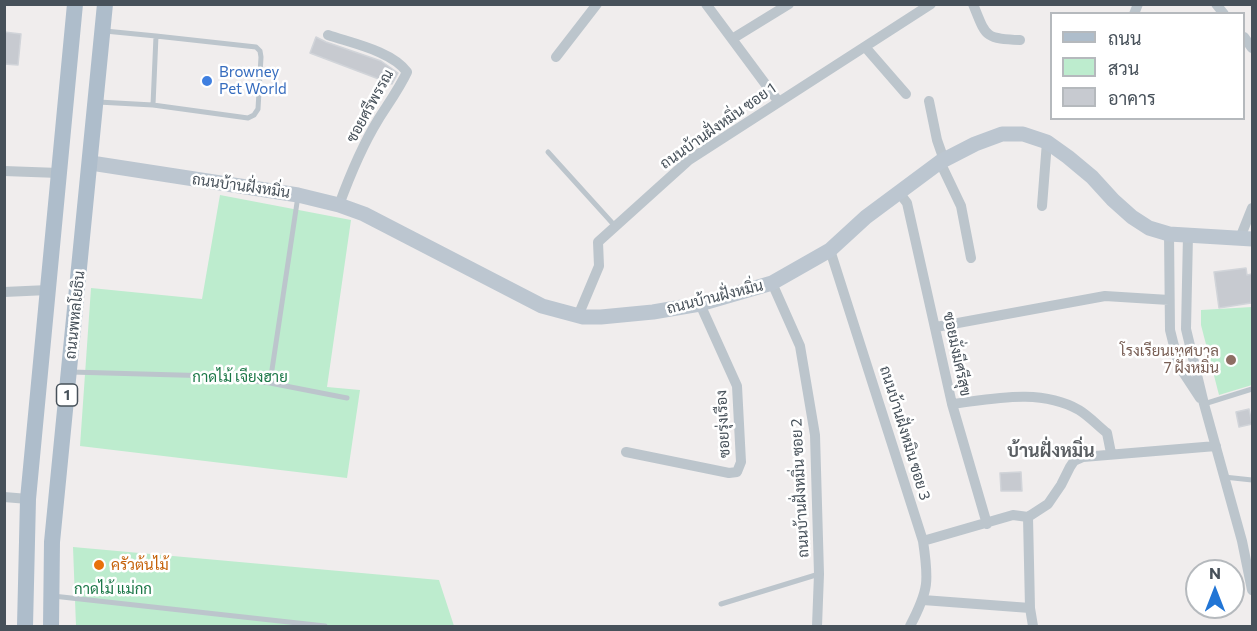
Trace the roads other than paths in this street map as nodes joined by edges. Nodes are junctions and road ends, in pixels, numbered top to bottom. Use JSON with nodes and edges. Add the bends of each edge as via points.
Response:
{"nodes":[{"id":1,"x":75,"y":4,"type":"edge"},
{"id":2,"x":105,"y":4,"type":"edge"},
{"id":3,"x":597,"y":4,"type":"edge"},
{"id":4,"x":706,"y":4,"type":"edge"},
{"id":5,"x":789,"y":4,"type":"edge"},
{"id":6,"x":973,"y":4,"type":"edge"},
{"id":7,"x":928,"y":5,"type":"edge"},
{"id":8,"x":103,"y":30,"type":"junction"},
{"id":9,"x":328,"y":35,"type":"dead end"},
{"id":10,"x":156,"y":36,"type":"junction"},
{"id":11,"x":732,"y":39,"type":"junction"},
{"id":12,"x":1020,"y":40,"type":"dead end"},
{"id":13,"x":866,"y":48,"type":"junction"},
{"id":14,"x":556,"y":57,"type":"dead end"},
{"id":15,"x":906,"y":94,"type":"dead end"},
{"id":16,"x":778,"y":101,"type":"junction"},
{"id":17,"x":928,"y":101,"type":"dead end"},
{"id":18,"x":97,"y":102,"type":"junction"},
{"id":19,"x":153,"y":105,"type":"junction"},
{"id":20,"x":1047,"y":142,"type":"junction"},
{"id":21,"x":548,"y":152,"type":"dead end"},
{"id":22,"x":942,"y":161,"type":"junction"},
{"id":23,"x":91,"y":163,"type":"junction"},
{"id":24,"x":4,"y":171,"type":"edge"},
{"id":25,"x":59,"y":172,"type":"junction"},
{"id":26,"x":898,"y":191,"type":"junction"},
{"id":27,"x":298,"y":195,"type":"junction"},
{"id":28,"x":339,"y":204,"type":"junction"},
{"id":29,"x":1042,"y":206,"type":"dead end"},
{"id":30,"x":1252,"y":208,"type":"edge"},
{"id":31,"x":615,"y":226,"type":"junction"},
{"id":32,"x":1169,"y":234,"type":"junction"},
{"id":33,"x":1188,"y":235,"type":"junction"},
{"id":34,"x":1246,"y":238,"type":"edge"},
{"id":35,"x":830,"y":249,"type":"junction"},
{"id":36,"x":971,"y":258,"type":"dead end"},
{"id":37,"x":772,"y":283,"type":"junction"},
{"id":38,"x":48,"y":290,"type":"junction"},
{"id":39,"x":4,"y":292,"type":"edge"},
{"id":40,"x":1169,"y":300,"type":"junction"},
{"id":41,"x":700,"y":304,"type":"junction"},
{"id":42,"x":578,"y":316,"type":"junction"},
{"id":43,"x":936,"y":327,"type":"junction"},
{"id":44,"x":69,"y":372,"type":"junction"},
{"id":45,"x":270,"y":383,"type":"junction"},
{"id":46,"x":1252,"y":389,"type":"edge"},
{"id":47,"x":347,"y":398,"type":"dead end"},
{"id":48,"x":952,"y":404,"type":"junction"},
{"id":49,"x":1204,"y":404,"type":"junction"},
{"id":50,"x":1216,"y":446,"type":"junction"},
{"id":51,"x":626,"y":452,"type":"dead end"},
{"id":52,"x":1111,"y":453,"type":"junction"},
{"id":53,"x":1224,"y":477,"type":"junction"},
{"id":54,"x":1252,"y":480,"type":"edge"},
{"id":55,"x":4,"y":497,"type":"edge"},
{"id":56,"x":28,"y":498,"type":"junction"},
{"id":57,"x":1028,"y":517,"type":"junction"},
{"id":58,"x":987,"y":524,"type":"junction"},
{"id":59,"x":922,"y":542,"type":"junction"},
{"id":60,"x":819,"y":574,"type":"junction"},
{"id":61,"x":1252,"y":590,"type":"edge"},
{"id":62,"x":50,"y":595,"type":"junction"},
{"id":63,"x":922,"y":600,"type":"junction"},
{"id":64,"x":721,"y":604,"type":"dead end"},
{"id":65,"x":1030,"y":608,"type":"junction"},
{"id":66,"x":26,"y":627,"type":"edge"},
{"id":67,"x":51,"y":627,"type":"edge"},
{"id":68,"x":325,"y":627,"type":"edge"},
{"id":69,"x":817,"y":627,"type":"edge"},
{"id":70,"x":910,"y":627,"type":"edge"},
{"id":71,"x":1033,"y":627,"type":"edge"}],
"edges":[{"from":1,"to":25,"type":"main road","name":"ถนนพหลโยธิน","number":"1"},
{"from":2,"to":8,"type":"main road","name":"ถนนพหลโยธิน","number":"1"},
{"from":3,"to":14,"type":"street"},
{"from":4,"to":11,"type":"street"},
{"from":5,"to":11,"type":"street"},
{"from":6,"to":12,"type":"street","via":[[985,33],[998,39]]},
{"from":7,"to":13,"type":"street","name":"ถนนบ้านฝั่งหมิ่น ซอย 1"},
{"from":8,"to":10,"type":"lane"},
{"from":8,"to":18,"type":"main road","name":"ถนนพหลโยธิน","number":"1"},
{"from":9,"to":28,"type":"street","name":"ซอยศรีพรรณ","via":[[391,57],[406,72],[362,151]]},
{"from":10,"to":19,"type":"lane"},
{"from":10,"to":19,"type":"lane","via":[[256,47],[261,57],[258,109],[248,118]]},
{"from":11,"to":16,"type":"street"},
{"from":13,"to":15,"type":"street"},
{"from":13,"to":16,"type":"street","name":"ถนนบ้านฝั่งหมิ่น ซอย 1"},
{"from":16,"to":31,"type":"street","name":"ถนนบ้านฝั่งหมิ่น ซอย 1","via":[[689,160]]},
{"from":17,"to":22,"type":"street"},
{"from":18,"to":19,"type":"lane"},
{"from":18,"to":23,"type":"main road","name":"ถนนพหลโยธิน","number":"1"},
{"from":20,"to":22,"type":"street","name":"ถนนบ้านฝั่งหมิ่น","via":[[1023,134],[1002,134]]},
{"from":20,"to":29,"type":"street"},
{"from":20,"to":32,"type":"street","name":"ถนนบ้านฝั่งหมิ่น","via":[[1092,177],[1132,217]]},
{"from":21,"to":31,"type":"lane"},
{"from":22,"to":26,"type":"street","name":"ถนนบ้านฝั่งหมิ่น"},
{"from":22,"to":36,"type":"street","via":[[961,206]]},
{"from":23,"to":25,"type":"main road"},
{"from":23,"to":27,"type":"street","name":"ถนนบ้านฝั่งหมิ่น"},
{"from":23,"to":44,"type":"main road","name":"ถนนพหลโยธิน","number":"1"},
{"from":24,"to":25,"type":"street"},
{"from":25,"to":38,"type":"main road","name":"ถนนพหลโยธิน","number":"1"},
{"from":26,"to":35,"type":"street","name":"ถนนบ้านฝั่งหมิ่น"},
{"from":26,"to":43,"type":"street","name":"ซอยมั่งมีศรีสุข","via":[[907,203]]},
{"from":27,"to":28,"type":"street","name":"ถนนบ้านฝั่งหมิ่น"},
{"from":27,"to":45,"type":"lane"},
{"from":28,"to":42,"type":"street","name":"ถนนบ้านฝั่งหมิ่น","via":[[542,306]]},
{"from":30,"to":34,"type":"street"},
{"from":31,"to":42,"type":"street","name":"ถนนบ้านฝั่งหมิ่น ซอย 1","via":[[598,242],[599,266]]},
{"from":32,"to":33,"type":"street","name":"ถนนบ้านฝั่งหมิ่น"},
{"from":32,"to":40,"type":"street"},
{"from":33,"to":34,"type":"street","name":"ถนนบ้านฝั่งหมิ่น"},
{"from":33,"to":49,"type":"street","via":[[1186,329]]},
{"from":35,"to":37,"type":"street","name":"ถนนบ้านฝั่งหมิ่น"},
{"from":35,"to":59,"type":"street","name":"ถนนบ้านฝั่งหมิน ซอย 3"},
{"from":37,"to":41,"type":"street","name":"ถนนบ้านฝั่งหมิ่น"},
{"from":37,"to":60,"type":"street","name":"ถนนบ้านฝั่งหมิ่น ซอย 2","via":[[799,342],[812,413]]},
{"from":38,"to":39,"type":"street"},
{"from":38,"to":56,"type":"main road","name":"ถนนพหลโยธิน","number":"1"},
{"from":40,"to":43,"type":"street","via":[[1105,296]]},
{"from":40,"to":49,"type":"street","via":[[1170,330],[1179,366]]},
{"from":41,"to":42,"type":"street","name":"ถนนบ้านฝั่งหมิ่น","via":[[653,312]]},
{"from":41,"to":51,"type":"street","name":"ซอยรุ่งเรือง","via":[[737,386],[739,468],[729,473]]},
{"from":43,"to":48,"type":"street","name":"ซอยมั่งมีศรีสุข"},
{"from":44,"to":45,"type":"lane","via":[[214,376]]},
{"from":44,"to":62,"type":"main road","name":"ถนนพหลโยธิน","number":"1"},
{"from":45,"to":47,"type":"lane"},
{"from":46,"to":49,"type":"lane"},
{"from":48,"to":52,"type":"street","via":[[1006,397],[1051,399],[1079,410],[1107,433]]},
{"from":48,"to":58,"type":"street","name":"ซอยมั่งมีศรีสุข"},
{"from":49,"to":50,"type":"street"},
{"from":50,"to":52,"type":"street"},
{"from":50,"to":53,"type":"street"},
{"from":52,"to":57,"type":"street","via":[[1074,461],[1048,504]]},
{"from":53,"to":54,"type":"lane"},
{"from":53,"to":61,"type":"street"},
{"from":55,"to":56,"type":"street"},
{"from":56,"to":66,"type":"main road","name":"ถนนพหลโยธิน","number":"1"},
{"from":57,"to":58,"type":"street","via":[[1013,515]]},
{"from":57,"to":65,"type":"street"},
{"from":58,"to":59,"type":"street"},
{"from":59,"to":63,"type":"street","name":"ถนนบ้านฝั่งหมิน ซอย 3","via":[[927,590]]},
{"from":60,"to":64,"type":"lane"},
{"from":60,"to":69,"type":"street","name":"ถนนบ้านฝั่งหมิ่น ซอย 2"},
{"from":62,"to":67,"type":"main road","name":"ถนนพหลโยธิน","number":"1"},
{"from":62,"to":68,"type":"lane"},
{"from":63,"to":65,"type":"street"},
{"from":63,"to":70,"type":"street","name":"ถนนบ้านฝั่งหมิน ซอย 3"},
{"from":65,"to":71,"type":"street"}]}
